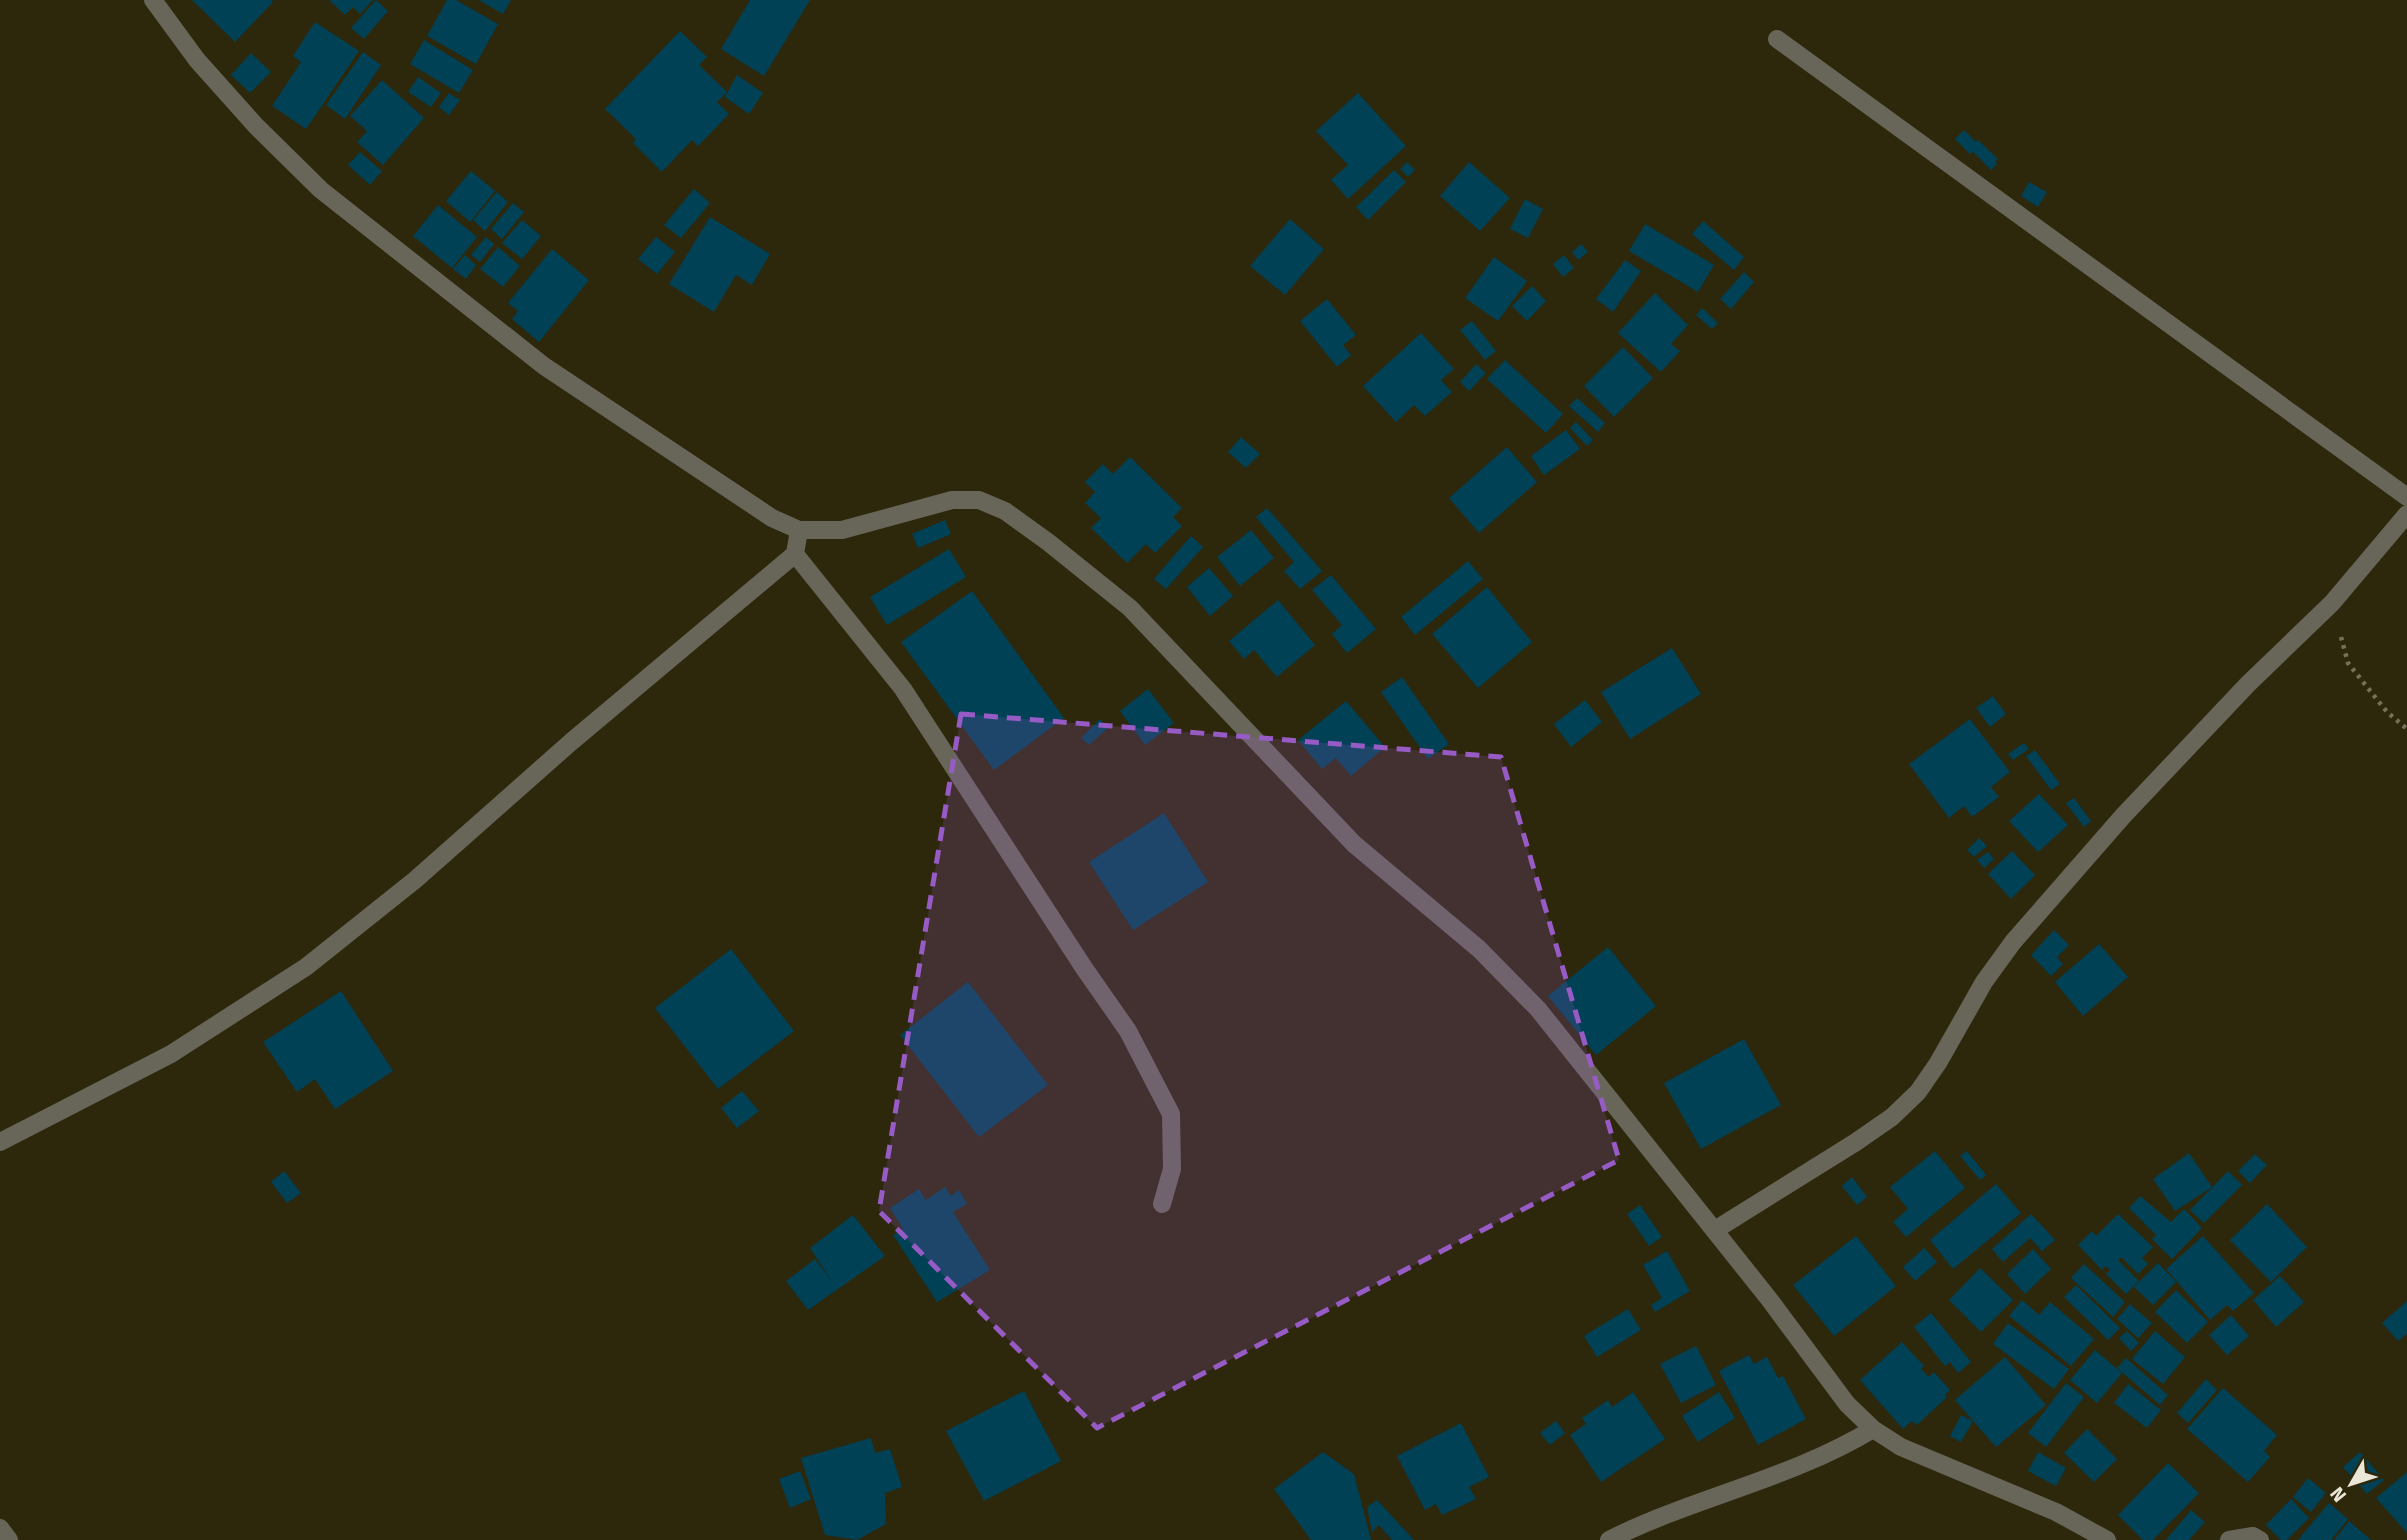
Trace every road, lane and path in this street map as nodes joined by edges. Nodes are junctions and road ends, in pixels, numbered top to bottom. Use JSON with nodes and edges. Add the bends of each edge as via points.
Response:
{"nodes":[{"id":1,"x":153,"y":0,"type":"edge"},
{"id":2,"x":1777,"y":38,"type":"dead end"},
{"id":3,"x":2407,"y":497,"type":"edge"},
{"id":4,"x":2407,"y":514,"type":"edge"},
{"id":5,"x":799,"y":530,"type":"junction"},
{"id":6,"x":795,"y":554,"type":"junction"},
{"id":7,"x":2332,"y":603,"type":"junction"},
{"id":8,"x":2407,"y":729,"type":"edge"},
{"id":9,"x":0,"y":1142,"type":"edge"},
{"id":10,"x":1162,"y":1204,"type":"dead end"},
{"id":11,"x":1716,"y":1230,"type":"junction"},
{"id":12,"x":1873,"y":1429,"type":"junction"},
{"id":13,"x":0,"y":1528,"type":"edge"},
{"id":14,"x":9,"y":1540,"type":"edge"},
{"id":15,"x":1609,"y":1540,"type":"edge"},
{"id":16,"x":2107,"y":1540,"type":"edge"},
{"id":17,"x":2230,"y":1540,"type":"edge"},
{"id":18,"x":2260,"y":1540,"type":"edge"}],
"edges":[{"from":1,"to":5,"type":"street","via":[[197,61],[320,190],[544,366],[772,518]]},
{"from":2,"to":3,"type":"street"},
{"from":4,"to":7,"type":"street"},
{"from":5,"to":6,"type":"street"},
{"from":5,"to":11,"type":"street","via":[[842,530],[953,500],[979,500],[1005,511],[1048,542],[1130,608],[1354,844],[1479,949],[1538,1009]]},
{"from":6,"to":9,"type":"street","via":[[415,880],[306,967],[171,1054]]},
{"from":6,"to":10,"type":"street","via":[[903,689],[1128,1031],[1171,1114],[1172,1169]]},
{"from":7,"to":8,"type":"path","via":[[2347,663]]},
{"from":7,"to":11,"type":"street","via":[[2123,816],[2013,942],[1918,1092],[1892,1118]]},
{"from":11,"to":12,"type":"street","via":[[1847,1404]]},
{"from":12,"to":15,"type":"street","via":[[1827,1455],[1645,1522]]},
{"from":12,"to":16,"type":"street","via":[[1901,1447],[2056,1512]]},
{"from":13,"to":14,"type":"street"},
{"from":17,"to":18,"type":"street","via":[[2253,1536]]}]}
